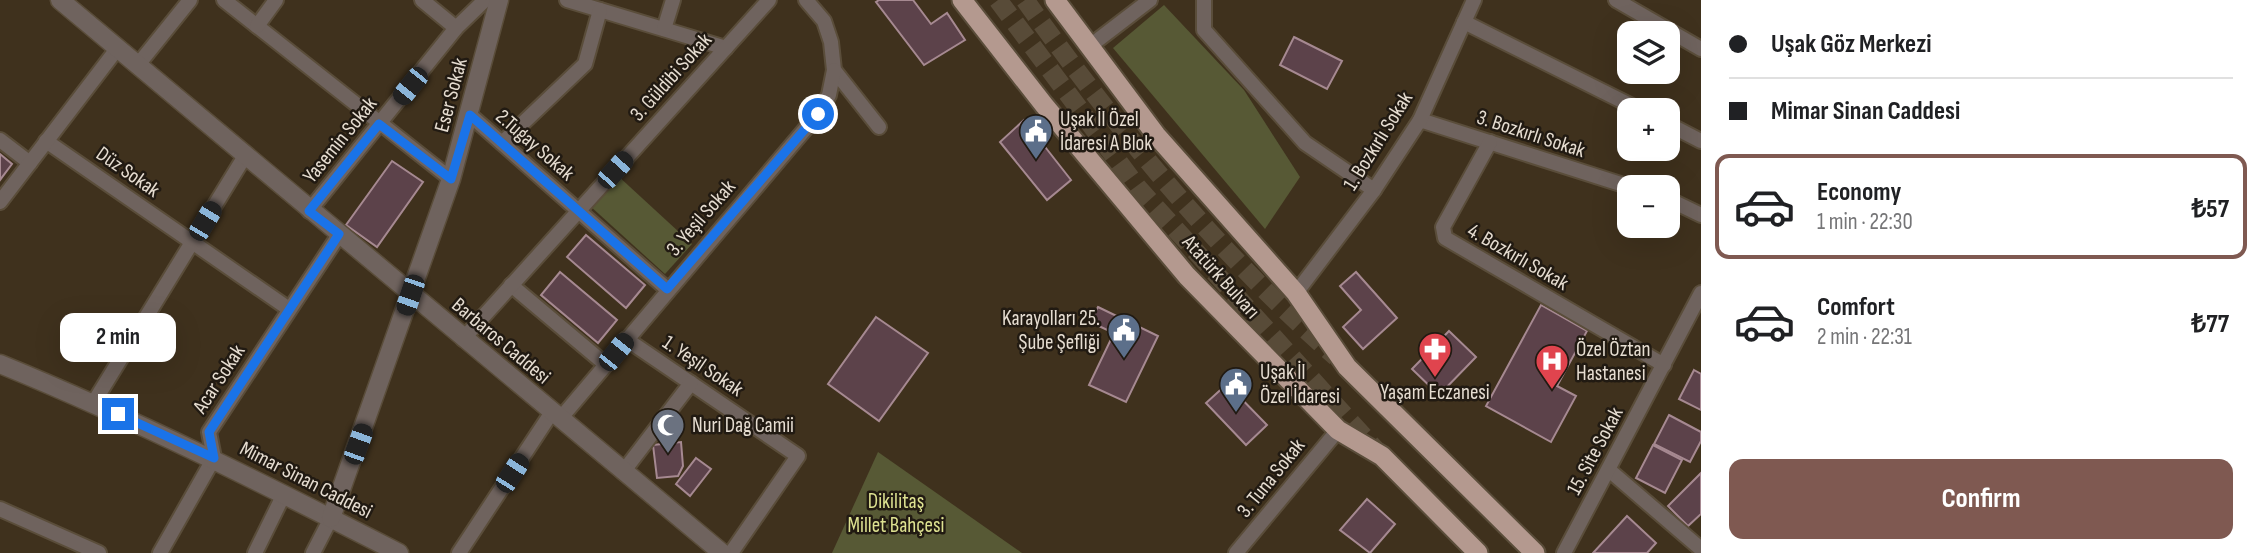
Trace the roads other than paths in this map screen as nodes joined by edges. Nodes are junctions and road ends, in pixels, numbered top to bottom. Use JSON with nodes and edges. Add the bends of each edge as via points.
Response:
{"nodes":[{"id":1,"x":60,"y":0,"type":"edge"},
{"id":2,"x":190,"y":0,"type":"edge"},
{"id":3,"x":224,"y":0,"type":"edge"},
{"id":4,"x":276,"y":0,"type":"edge"},
{"id":5,"x":422,"y":0,"type":"edge"},
{"id":6,"x":485,"y":0,"type":"edge"},
{"id":7,"x":499,"y":0,"type":"edge"},
{"id":8,"x":567,"y":0,"type":"edge"},
{"id":9,"x":673,"y":0,"type":"edge"},
{"id":10,"x":769,"y":0,"type":"edge"},
{"id":11,"x":806,"y":0,"type":"edge"},
{"id":12,"x":962,"y":0,"type":"edge"},
{"id":13,"x":1055,"y":0,"type":"edge"},
{"id":14,"x":1150,"y":0,"type":"edge"},
{"id":15,"x":1204,"y":0,"type":"edge"},
{"id":16,"x":1474,"y":0,"type":"edge"},
{"id":17,"x":1616,"y":0,"type":"edge"},
{"id":18,"x":600,"y":10,"type":"junction"},
{"id":19,"x":1464,"y":22,"type":"junction"},
{"id":20,"x":257,"y":26,"type":"junction"},
{"id":21,"x":456,"y":28,"type":"junction"},
{"id":22,"x":664,"y":29,"type":"junction"},
{"id":23,"x":1090,"y":46,"type":"junction"},
{"id":24,"x":726,"y":48,"type":"junction"},
{"id":25,"x":117,"y":49,"type":"junction"},
{"id":26,"x":1701,"y":49,"type":"edge"},
{"id":27,"x":137,"y":66,"type":"junction"},
{"id":28,"x":834,"y":70,"type":"junction"},
{"id":29,"x":1617,"y":98,"type":"edge"},
{"id":30,"x":470,"y":115,"type":"junction"},
{"id":31,"x":1420,"y":120,"type":"junction"},
{"id":32,"x":379,"y":124,"type":"junction"},
{"id":33,"x":878,"y":127,"type":"dead end"},
{"id":34,"x":1680,"y":130,"type":"edge"},
{"id":35,"x":0,"y":140,"type":"edge"},
{"id":36,"x":46,"y":141,"type":"junction"},
{"id":37,"x":1701,"y":141,"type":"edge"},
{"id":38,"x":1490,"y":142,"type":"junction"},
{"id":39,"x":502,"y":143,"type":"junction"},
{"id":40,"x":245,"y":156,"type":"junction"},
{"id":41,"x":30,"y":163,"type":"junction"},
{"id":42,"x":451,"y":179,"type":"junction"},
{"id":43,"x":1617,"y":183,"type":"edge"},
{"id":44,"x":1374,"y":190,"type":"junction"},
{"id":45,"x":0,"y":202,"type":"edge"},
{"id":46,"x":1680,"y":205,"type":"edge"},
{"id":47,"x":309,"y":211,"type":"junction"},
{"id":48,"x":579,"y":211,"type":"junction"},
{"id":49,"x":1701,"y":215,"type":"edge"},
{"id":50,"x":339,"y":234,"type":"junction"},
{"id":51,"x":192,"y":242,"type":"junction"},
{"id":52,"x":511,"y":285,"type":"junction"},
{"id":53,"x":667,"y":289,"type":"junction"},
{"id":54,"x":1296,"y":293,"type":"junction"},
{"id":55,"x":1701,"y":293,"type":"edge"},
{"id":56,"x":410,"y":295,"type":"junction"},
{"id":57,"x":289,"y":309,"type":"junction"},
{"id":58,"x":463,"y":339,"type":"junction"},
{"id":59,"x":626,"y":339,"type":"junction"},
{"id":60,"x":0,"y":364,"type":"edge"},
{"id":61,"x":605,"y":364,"type":"junction"},
{"id":62,"x":1664,"y":365,"type":"junction"},
{"id":63,"x":691,"y":383,"type":"junction"},
{"id":64,"x":94,"y":402,"type":"junction"},
{"id":65,"x":556,"y":416,"type":"junction"},
{"id":66,"x":1338,"y":430,"type":"junction"},
{"id":67,"x":214,"y":458,"type":"junction"},
{"id":68,"x":1609,"y":470,"type":"junction"},
{"id":69,"x":623,"y":472,"type":"junction"},
{"id":70,"x":284,"y":494,"type":"junction"},
{"id":71,"x":0,"y":509,"type":"edge"},
{"id":72,"x":331,"y":518,"type":"junction"},
{"id":73,"x":1699,"y":544,"type":"edge"},
{"id":74,"x":1470,"y":550,"type":"edge"},
{"id":75,"x":99,"y":553,"type":"edge"},
{"id":76,"x":160,"y":553,"type":"edge"},
{"id":77,"x":255,"y":553,"type":"edge"},
{"id":78,"x":313,"y":553,"type":"edge"},
{"id":79,"x":400,"y":553,"type":"edge"},
{"id":80,"x":459,"y":553,"type":"edge"},
{"id":81,"x":722,"y":553,"type":"edge"},
{"id":82,"x":731,"y":553,"type":"edge"},
{"id":83,"x":1236,"y":553,"type":"edge"},
{"id":84,"x":1535,"y":553,"type":"edge"},
{"id":85,"x":1563,"y":553,"type":"edge"}],
"edges":[{"from":1,"to":25,"type":"street","name":"Barbaros Caddesi"},
{"from":2,"to":27,"type":"street"},
{"from":3,"to":20,"type":"street"},
{"from":4,"to":20,"type":"street"},
{"from":5,"to":21,"type":"street"},
{"from":6,"to":21,"type":"street","name":"Yasemin Sokak"},
{"from":7,"to":30,"type":"street","name":"Eser Sokak"},
{"from":8,"to":18,"type":"street"},
{"from":9,"to":22,"type":"street"},
{"from":10,"to":24,"type":"street","name":"3. Güldibi Sokak"},
{"from":11,"to":28,"type":"street","via":[[824,21]]},
{"from":12,"to":66,"type":"highway","name":"Atatürk Bulvarı","via":[[1187,276]]},
{"from":13,"to":23,"type":"highway"},
{"from":14,"to":23,"type":"street"},
{"from":15,"to":44,"type":"street","via":[[1204,30],[1305,144]]},
{"from":16,"to":19,"type":"street","name":"1. Bozkırlı Sokak"},
{"from":17,"to":26,"type":"street"},
{"from":18,"to":22,"type":"street"},
{"from":18,"to":39,"type":"street","via":[[584,64]]},
{"from":19,"to":29,"type":"street"},
{"from":19,"to":31,"type":"street","name":"1. Bozkırlı Sokak"},
{"from":20,"to":32,"type":"street"},
{"from":21,"to":32,"type":"street","name":"Yasemin Sokak"},
{"from":22,"to":24,"type":"street"},
{"from":23,"to":54,"type":"highway","via":[[1156,135]]},
{"from":24,"to":48,"type":"street","name":"3. Güldibi Sokak"},
{"from":25,"to":27,"type":"street","name":"Barbaros Caddesi"},
{"from":25,"to":36,"type":"street"},
{"from":27,"to":40,"type":"street","name":"Barbaros Caddesi"},
{"from":28,"to":33,"type":"street"},
{"from":28,"to":53,"type":"street","name":"3. Yeşil Sokak","via":[[829,94],[818,114]]},
{"from":30,"to":39,"type":"street","name":"2.Tugay Sokak"},
{"from":30,"to":42,"type":"street","name":"Eser Sokak"},
{"from":31,"to":38,"type":"street","name":"3. Bozkırlı Sokak"},
{"from":31,"to":44,"type":"street","name":"1. Bozkırlı Sokak"},
{"from":32,"to":42,"type":"street"},
{"from":32,"to":47,"type":"street","name":"Yasemin Sokak"},
{"from":34,"to":37,"type":"street"},
{"from":35,"to":41,"type":"street"},
{"from":36,"to":41,"type":"street"},
{"from":36,"to":51,"type":"street","name":"Düz Sokak"},
{"from":38,"to":43,"type":"street","name":"3. Bozkırlı Sokak"},
{"from":38,"to":62,"type":"street","name":"4. Bozkırlı Sokak","via":[[1443,227],[1445,238]]},
{"from":39,"to":48,"type":"street","name":"2.Tugay Sokak"},
{"from":40,"to":47,"type":"street","name":"Barbaros Caddesi"},
{"from":40,"to":51,"type":"street"},
{"from":41,"to":45,"type":"street"},
{"from":42,"to":56,"type":"street","name":"Eser Sokak"},
{"from":44,"to":54,"type":"street","name":"1. Bozkırlı Sokak"},
{"from":46,"to":49,"type":"street"},
{"from":47,"to":50,"type":"street","name":"Barbaros Caddesi"},
{"from":48,"to":52,"type":"street","name":"3. Güldibi Sokak"},
{"from":48,"to":53,"type":"street","name":"2.Tugay Sokak"},
{"from":50,"to":56,"type":"street","name":"Barbaros Caddesi"},
{"from":50,"to":57,"type":"street","name":"Acar Sokak"},
{"from":51,"to":57,"type":"street","name":"Düz Sokak"},
{"from":51,"to":64,"type":"street"},
{"from":52,"to":58,"type":"street","name":"3. Güldibi Sokak"},
{"from":52,"to":61,"type":"street"},
{"from":53,"to":59,"type":"street","name":"3. Yeşil Sokak"},
{"from":54,"to":84,"type":"highway","via":[[1347,368]]},
{"from":55,"to":62,"type":"street","name":"15. Site Sokak"},
{"from":56,"to":58,"type":"street","name":"Barbaros Caddesi"},
{"from":56,"to":72,"type":"street","name":"Eser Sokak"},
{"from":57,"to":67,"type":"street","name":"Acar Sokak","via":[[209,432]]},
{"from":58,"to":65,"type":"street","name":"Barbaros Caddesi"},
{"from":59,"to":61,"type":"street","name":"3. Yeşil Sokak"},
{"from":59,"to":63,"type":"street","name":"1. Yeşil Sokak"},
{"from":60,"to":64,"type":"street","name":"Mimar Sinan Caddesi"},
{"from":61,"to":65,"type":"street","name":"3. Yeşil Sokak"},
{"from":62,"to":68,"type":"street","name":"15. Site Sokak"},
{"from":63,"to":69,"type":"street"},
{"from":63,"to":82,"type":"street","name":"1. Yeşil Sokak","via":[[798,456]]},
{"from":64,"to":67,"type":"street","name":"Mimar Sinan Caddesi"},
{"from":65,"to":69,"type":"street","name":"Barbaros Caddesi"},
{"from":65,"to":80,"type":"street","name":"3. Yeşil Sokak"},
{"from":66,"to":74,"type":"highway","name":"Atatürk Bulvarı","via":[[1382,456]]},
{"from":66,"to":83,"type":"street","name":"3. Tuna Sokak"},
{"from":67,"to":70,"type":"street","name":"Mimar Sinan Caddesi"},
{"from":67,"to":76,"type":"street"},
{"from":68,"to":73,"type":"street"},
{"from":68,"to":85,"type":"street","name":"15. Site Sokak"},
{"from":69,"to":81,"type":"street","name":"Barbaros Caddesi"},
{"from":70,"to":72,"type":"street","name":"Mimar Sinan Caddesi"},
{"from":70,"to":77,"type":"street"},
{"from":71,"to":75,"type":"street"},
{"from":72,"to":78,"type":"street"},
{"from":72,"to":79,"type":"street","name":"Mimar Sinan Caddesi"}]}
